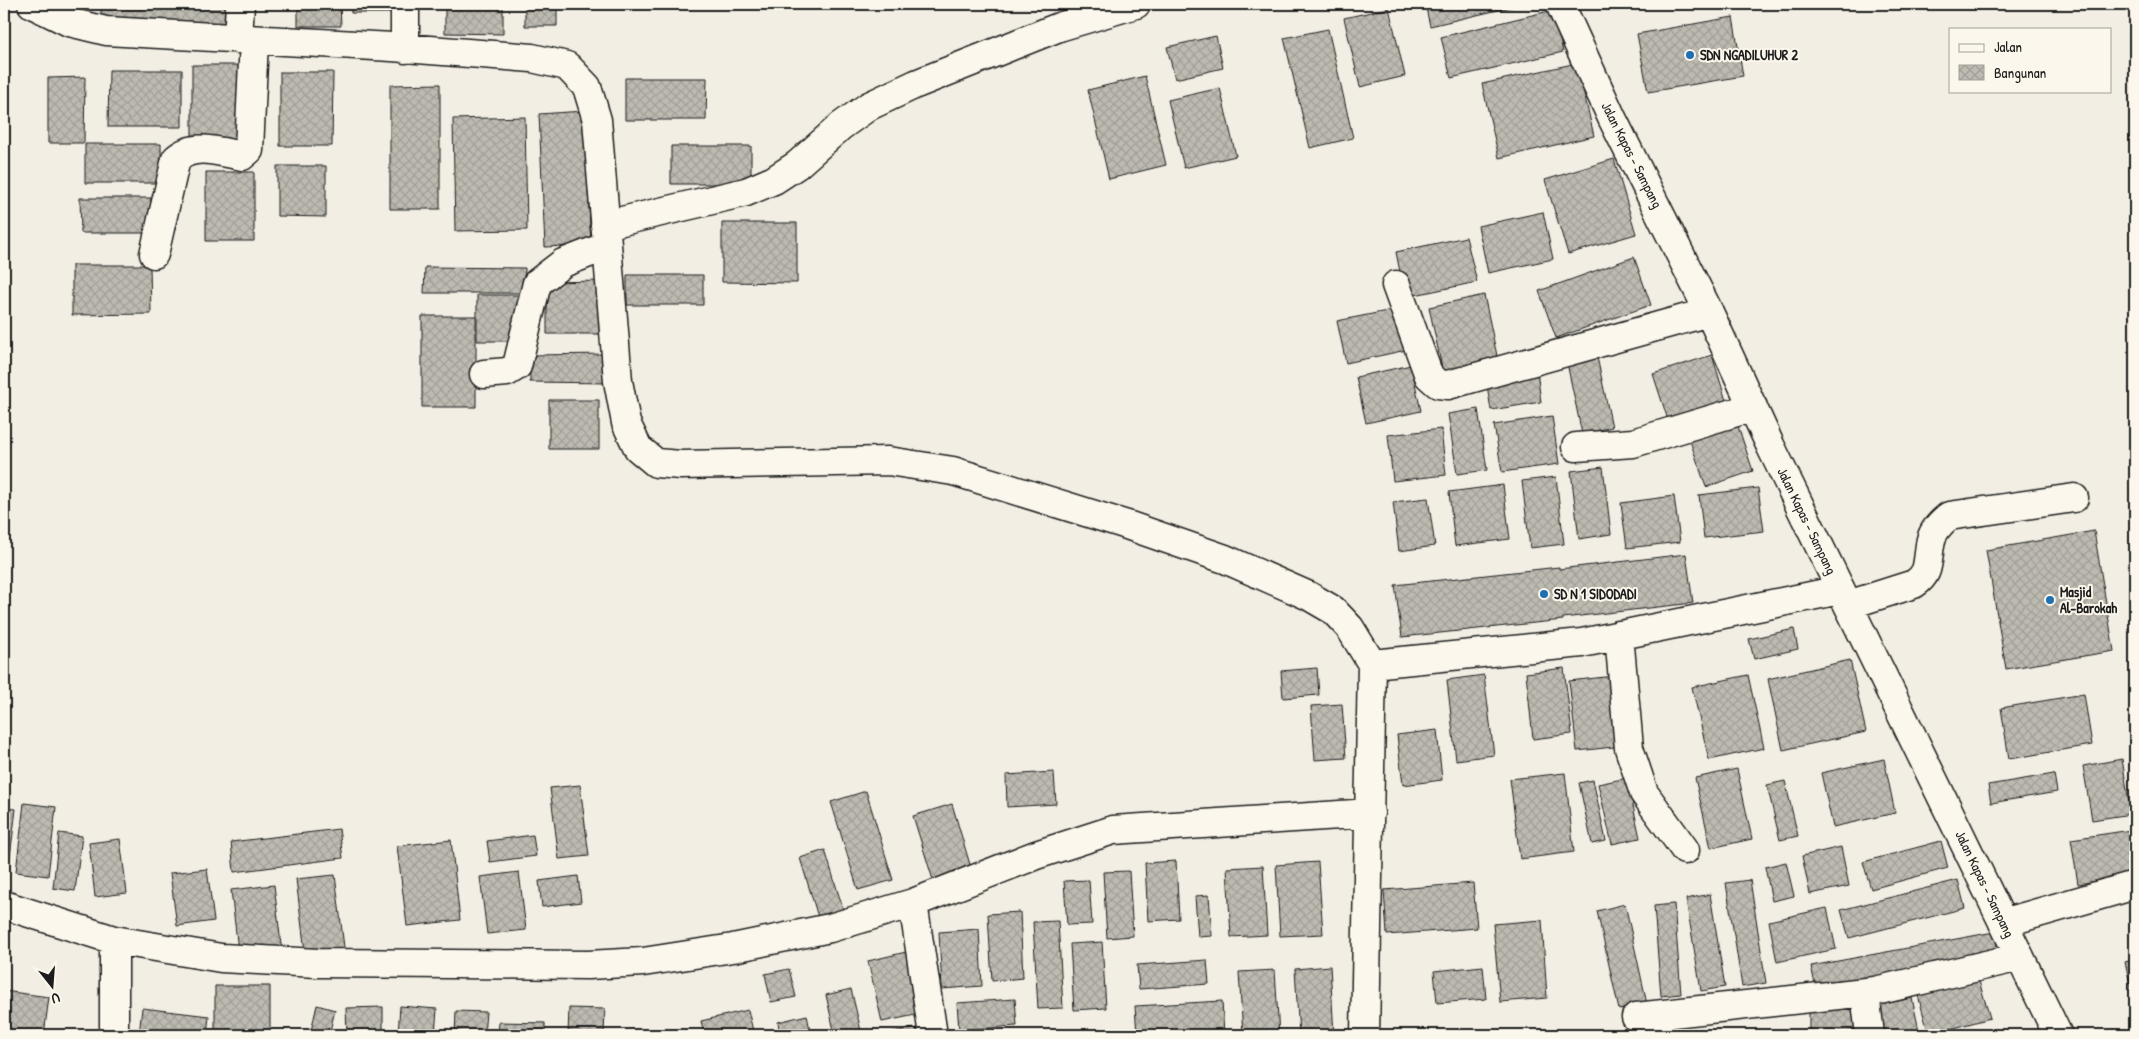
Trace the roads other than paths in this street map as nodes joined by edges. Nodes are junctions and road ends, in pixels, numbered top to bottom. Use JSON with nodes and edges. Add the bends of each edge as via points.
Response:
{"nodes":[{"id":1,"x":32,"y":4,"type":"edge"},
{"id":2,"x":240,"y":4,"type":"edge"},
{"id":3,"x":405,"y":4,"type":"edge"},
{"id":4,"x":1136,"y":4,"type":"edge"},
{"id":5,"x":1560,"y":4,"type":"edge"},
{"id":6,"x":246,"y":39,"type":"junction"},
{"id":7,"x":405,"y":49,"type":"junction"},
{"id":8,"x":606,"y":235,"type":"junction"},
{"id":9,"x":154,"y":254,"type":"dead end"},
{"id":10,"x":1396,"y":285,"type":"dead end"},
{"id":11,"x":1709,"y":312,"type":"junction"},
{"id":12,"x":484,"y":374,"type":"dead end"},
{"id":13,"x":1753,"y":407,"type":"junction"},
{"id":14,"x":1576,"y":447,"type":"dead end"},
{"id":15,"x":2074,"y":498,"type":"dead end"},
{"id":16,"x":1844,"y":598,"type":"junction"},
{"id":17,"x":1619,"y":635,"type":"junction"},
{"id":18,"x":1372,"y":664,"type":"junction"},
{"id":19,"x":1370,"y":812,"type":"junction"},
{"id":20,"x":1684,"y":850,"type":"dead end"},
{"id":21,"x":2135,"y":884,"type":"edge"},
{"id":22,"x":914,"y":903,"type":"junction"},
{"id":23,"x":4,"y":905,"type":"edge"},
{"id":24,"x":2004,"y":923,"type":"junction"},
{"id":25,"x":114,"y":940,"type":"junction"},
{"id":26,"x":2020,"y":957,"type":"junction"},
{"id":27,"x":1865,"y":993,"type":"junction"},
{"id":28,"x":1636,"y":1017,"type":"dead end"},
{"id":29,"x":114,"y":1035,"type":"edge"},
{"id":30,"x":933,"y":1035,"type":"edge"},
{"id":31,"x":1365,"y":1035,"type":"edge"},
{"id":32,"x":1870,"y":1035,"type":"edge"},
{"id":33,"x":2058,"y":1035,"type":"edge"}],
"edges":[{"from":1,"to":6,"type":"street","via":[[69,22],[106,31]]},
{"from":2,"to":6,"type":"street"},
{"from":3,"to":7,"type":"street"},
{"from":4,"to":8,"type":"street","via":[[1059,27],[869,106],[774,180],[746,192]]},
{"from":5,"to":11,"type":"street","name":"Jalan Kapas - Sampang","via":[[1612,118]]},
{"from":6,"to":7,"type":"street"},
{"from":6,"to":9,"type":"street","via":[[249,150],[242,156],[192,149],[176,159]]},
{"from":7,"to":8,"type":"street","via":[[532,58],[567,66],[587,87],[597,120]]},
{"from":8,"to":12,"type":"street","via":[[537,283],[517,366],[507,372]]},
{"from":8,"to":18,"type":"street","via":[[618,382],[626,423],[638,448],[656,463],[888,461],[954,471],[1225,559],[1309,596],[1333,610],[1350,628]]},
{"from":10,"to":11,"type":"street","via":[[1428,376],[1438,384],[1448,385]]},
{"from":11,"to":13,"type":"street","name":"Jalan Kapas - Sampang"},
{"from":13,"to":14,"type":"street","via":[[1633,443]]},
{"from":13,"to":16,"type":"street","name":"Jalan Kapas - Sampang"},
{"from":15,"to":16,"type":"street","via":[[1949,516],[1940,523],[1930,544],[1927,571],[1922,579],[1914,584]]},
{"from":16,"to":17,"type":"street"},
{"from":16,"to":24,"type":"street","name":"Jalan Kapas - Sampang"},
{"from":17,"to":18,"type":"street","via":[[1582,643]]},
{"from":17,"to":20,"type":"street","via":[[1629,748],[1644,792]]},
{"from":18,"to":19,"type":"street"},
{"from":19,"to":22,"type":"street","via":[[1113,830],[1036,855]]},
{"from":19,"to":31,"type":"street"},
{"from":21,"to":24,"type":"street"},
{"from":22,"to":25,"type":"street","via":[[830,928],[750,945],[643,962],[588,965],[221,958]]},
{"from":22,"to":30,"type":"street"},
{"from":23,"to":25,"type":"street"},
{"from":24,"to":26,"type":"street","name":"Jalan Kapas - Sampang"},
{"from":25,"to":29,"type":"street"},
{"from":26,"to":27,"type":"street"},
{"from":26,"to":33,"type":"street","name":"Jalan Kapas - Sampang"},
{"from":27,"to":28,"type":"street"},
{"from":27,"to":32,"type":"street"}]}
